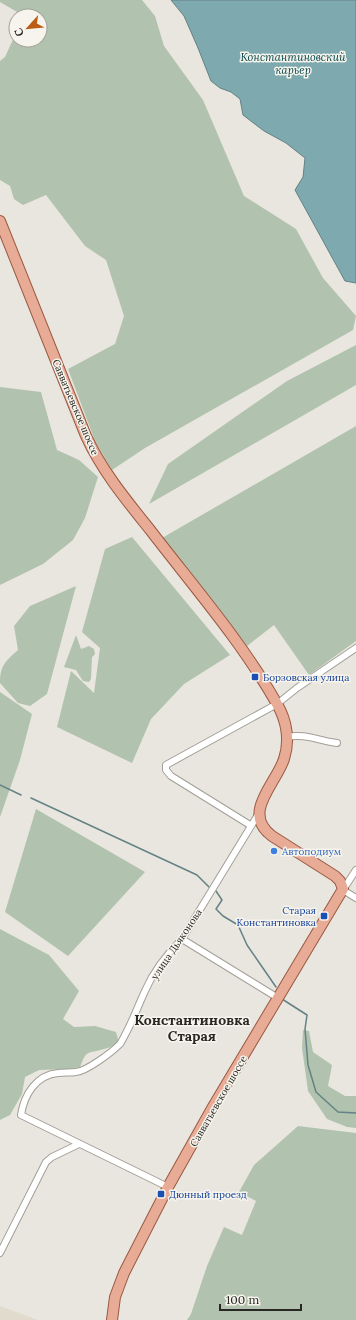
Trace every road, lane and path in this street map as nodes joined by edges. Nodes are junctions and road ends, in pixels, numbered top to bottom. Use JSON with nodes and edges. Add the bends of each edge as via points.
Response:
{"nodes":[{"id":1,"x":0,"y":221,"type":"edge"},
{"id":2,"x":356,"y":648,"type":"edge"},
{"id":3,"x":277,"y":704,"type":"junction"},
{"id":4,"x":287,"y":737,"type":"junction"},
{"id":5,"x":337,"y":744,"type":"dead end"},
{"id":6,"x":259,"y":812,"type":"junction"},
{"id":7,"x":250,"y":825,"type":"junction"},
{"id":8,"x":356,"y":870,"type":"edge"},
{"id":9,"x":343,"y":890,"type":"junction"},
{"id":10,"x":356,"y":898,"type":"edge"},
{"id":11,"x":182,"y":939,"type":"junction"},
{"id":12,"x":278,"y":998,"type":"junction"},
{"id":13,"x":79,"y":1144,"type":"junction"},
{"id":14,"x":168,"y":1187,"type":"junction"},
{"id":15,"x":0,"y":1253,"type":"edge"},
{"id":16,"x":112,"y":1320,"type":"edge"}],
"edges":[{"from":1,"to":3,"type":"main road","name":"Савватьевское шоссе","via":[[86,436],[98,459],[128,502],[243,650]]},
{"from":2,"to":3,"type":"street"},
{"from":3,"to":4,"type":"main road","name":"улица Дьяконова","via":[[284,720]]},
{"from":3,"to":7,"type":"street","via":[[169,763],[165,769]]},
{"from":4,"to":5,"type":"street","via":[[302,735]]},
{"from":4,"to":6,"type":"main road","name":"улица Дьяконова","via":[[283,762],[261,803]]},
{"from":6,"to":7,"type":"street","name":"улица Дьяконова"},
{"from":6,"to":9,"type":"main road","via":[[267,832],[335,876]]},
{"from":7,"to":11,"type":"street","name":"улица Дьяконова"},
{"from":8,"to":9,"type":"street"},
{"from":9,"to":10,"type":"street"},
{"from":9,"to":12,"type":"main road","name":"Савватьевское шоссе"},
{"from":11,"to":12,"type":"street"},
{"from":11,"to":13,"type":"street","name":"улица Дьяконова","via":[[168,954],[145,990],[120,1044],[81,1071],[47,1075],[32,1086],[21,1115]]},
{"from":12,"to":14,"type":"main road","name":"Савватьевское шоссе"},
{"from":13,"to":14,"type":"street"},
{"from":13,"to":15,"type":"street","via":[[46,1162]]},
{"from":14,"to":16,"type":"main road","name":"Савватьевское шоссе","via":[[124,1273],[115,1297]]}]}
